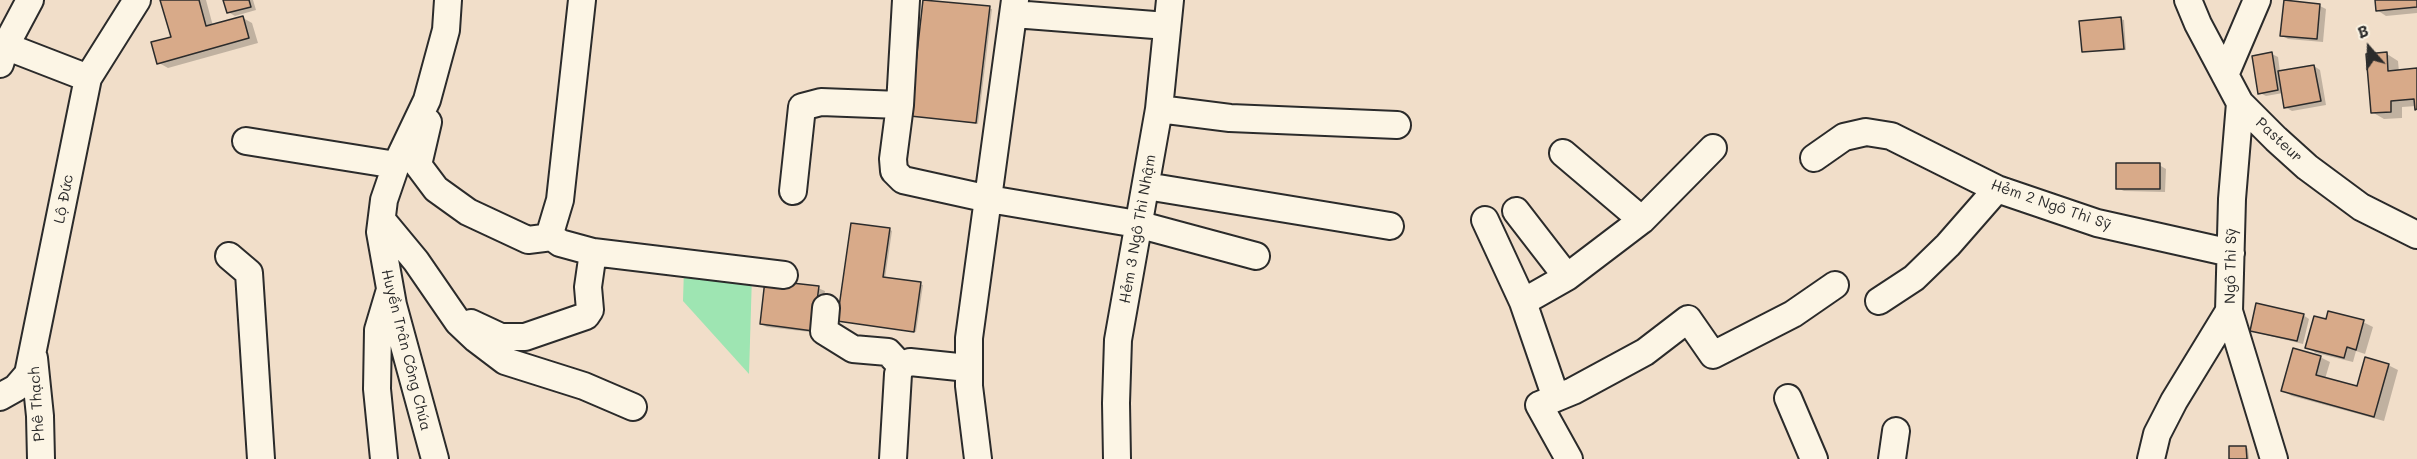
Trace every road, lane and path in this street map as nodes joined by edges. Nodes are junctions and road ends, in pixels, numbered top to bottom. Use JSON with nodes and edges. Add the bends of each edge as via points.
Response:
{"nodes":[{"id":1,"x":30,"y":0,"type":"edge"},
{"id":2,"x":137,"y":0,"type":"edge"},
{"id":3,"x":448,"y":0,"type":"edge"},
{"id":4,"x":582,"y":0,"type":"edge"},
{"id":5,"x":906,"y":0,"type":"edge"},
{"id":6,"x":1170,"y":0,"type":"edge"},
{"id":7,"x":2188,"y":0,"type":"edge"},
{"id":8,"x":2257,"y":0,"type":"edge"},
{"id":9,"x":1015,"y":7,"type":"edge"},
{"id":10,"x":1167,"y":26,"type":"junction"},
{"id":11,"x":2,"y":51,"type":"edge"},
{"id":12,"x":2225,"y":75,"type":"junction"},
{"id":13,"x":88,"y":78,"type":"junction"},
{"id":14,"x":428,"y":100,"type":"junction"},
{"id":15,"x":2240,"y":103,"type":"junction"},
{"id":16,"x":900,"y":105,"type":"junction"},
{"id":17,"x":1159,"y":109,"type":"junction"},
{"id":18,"x":1396,"y":124,"type":"dead end"},
{"id":19,"x":246,"y":141,"type":"dead end"},
{"id":20,"x":1713,"y":148,"type":"dead end"},
{"id":21,"x":1563,"y":153,"type":"dead end"},
{"id":22,"x":1814,"y":158,"type":"dead end"},
{"id":23,"x":396,"y":165,"type":"junction"},
{"id":24,"x":1146,"y":186,"type":"junction"},
{"id":25,"x":1997,"y":189,"type":"junction"},
{"id":26,"x":794,"y":191,"type":"dead end"},
{"id":27,"x":989,"y":199,"type":"junction"},
{"id":28,"x":1516,"y":211,"type":"dead end"},
{"id":29,"x":382,"y":220,"type":"junction"},
{"id":30,"x":1485,"y":220,"type":"dead end"},
{"id":31,"x":1642,"y":220,"type":"junction"},
{"id":32,"x":1137,"y":224,"type":"junction"},
{"id":33,"x":1390,"y":226,"type":"dead end"},
{"id":34,"x":2417,"y":235,"type":"edge"},
{"id":35,"x":552,"y":237,"type":"junction"},
{"id":36,"x":593,"y":252,"type":"junction"},
{"id":37,"x":2231,"y":253,"type":"junction"},
{"id":38,"x":229,"y":256,"type":"dead end"},
{"id":39,"x":1256,"y":256,"type":"dead end"},
{"id":40,"x":784,"y":275,"type":"dead end"},
{"id":41,"x":1567,"y":276,"type":"junction"},
{"id":42,"x":1835,"y":285,"type":"dead end"},
{"id":43,"x":390,"y":290,"type":"junction"},
{"id":44,"x":1878,"y":301,"type":"dead end"},
{"id":45,"x":1522,"y":302,"type":"junction"},
{"id":46,"x":446,"y":306,"type":"junction"},
{"id":47,"x":826,"y":308,"type":"dead end"},
{"id":48,"x":2229,"y":311,"type":"junction"},
{"id":49,"x":33,"y":350,"type":"junction"},
{"id":50,"x":901,"y":366,"type":"junction"},
{"id":51,"x":968,"y":368,"type":"junction"},
{"id":52,"x":0,"y":397,"type":"edge"},
{"id":53,"x":1557,"y":398,"type":"junction"},
{"id":54,"x":1788,"y":398,"type":"dead end"},
{"id":55,"x":633,"y":407,"type":"dead end"},
{"id":56,"x":1896,"y":431,"type":"dead end"},
{"id":57,"x":41,"y":459,"type":"edge"},
{"id":58,"x":261,"y":459,"type":"edge"},
{"id":59,"x":384,"y":459,"type":"edge"},
{"id":60,"x":435,"y":459,"type":"edge"},
{"id":61,"x":893,"y":459,"type":"edge"},
{"id":62,"x":978,"y":459,"type":"edge"},
{"id":63,"x":1117,"y":459,"type":"edge"},
{"id":64,"x":1568,"y":459,"type":"edge"},
{"id":65,"x":1814,"y":459,"type":"edge"},
{"id":66,"x":1892,"y":459,"type":"edge"},
{"id":67,"x":2151,"y":459,"type":"edge"},
{"id":68,"x":2274,"y":459,"type":"edge"}],
"edges":[{"from":1,"to":11,"type":"street"},
{"from":2,"to":13,"type":"street","name":"Lộ Đức"},
{"from":3,"to":14,"type":"street","name":"Huyền Trân Công Chúa","via":[[446,30]]},
{"from":4,"to":35,"type":"street","via":[[560,200]]},
{"from":5,"to":16,"type":"street"},
{"from":6,"to":10,"type":"street","name":"Hẻm 3 Ngô Thì Nhậm"},
{"from":7,"to":12,"type":"street","name":"Pasteur"},
{"from":8,"to":12,"type":"street"},
{"from":9,"to":10,"type":"street"},
{"from":9,"to":27,"type":"street"},
{"from":10,"to":17,"type":"street","name":"Hẻm 3 Ngô Thì Nhậm"},
{"from":11,"to":13,"type":"street"},
{"from":12,"to":15,"type":"street","name":"Pasteur"},
{"from":13,"to":49,"type":"street","name":"Lộ Đức"},
{"from":14,"to":23,"type":"street","name":"Huyền Trân Công Chúa"},
{"from":14,"to":35,"type":"street","via":[[431,112],[418,165],[436,189],[468,212],[528,240]]},
{"from":15,"to":34,"type":"street","name":"Pasteur","via":[[2276,139],[2361,207]]},
{"from":15,"to":37,"type":"street","name":"Ngô Thì Sỹ"},
{"from":16,"to":26,"type":"street","via":[[821,102],[802,107]]},
{"from":16,"to":27,"type":"street","via":[[894,171],[903,180]]},
{"from":17,"to":18,"type":"street","via":[[1230,118]]},
{"from":17,"to":24,"type":"street","name":"Hẻm 3 Ngô Thì Nhậm"},
{"from":19,"to":23,"type":"street"},
{"from":20,"to":31,"type":"street"},
{"from":21,"to":31,"type":"street"},
{"from":22,"to":25,"type":"street","name":"Hẻm 2 Ngô Thì Sỹ","via":[[1844,137],[1866,132],[1891,136]]},
{"from":23,"to":29,"type":"street","name":"Huyền Trân Công Chúa"},
{"from":24,"to":32,"type":"street","name":"Hẻm 3 Ngô Thì Nhậm"},
{"from":24,"to":33,"type":"street"},
{"from":25,"to":37,"type":"street","name":"Hẻm 2 Ngô Thì Sỹ","via":[[2097,223]]},
{"from":25,"to":44,"type":"street","via":[[1914,278]]},
{"from":27,"to":32,"type":"street"},
{"from":27,"to":51,"type":"street","via":[[972,306]]},
{"from":28,"to":41,"type":"street"},
{"from":29,"to":43,"type":"street","name":"Huyền Trân Công Chúa","via":[[380,232]]},
{"from":29,"to":46,"type":"street"},
{"from":30,"to":45,"type":"street"},
{"from":31,"to":41,"type":"street"},
{"from":32,"to":39,"type":"street"},
{"from":32,"to":63,"type":"street","name":"Hẻm 3 Ngô Thì Nhậm","via":[[1118,340]]},
{"from":35,"to":36,"type":"street"},
{"from":36,"to":40,"type":"street"},
{"from":36,"to":46,"type":"street","via":[[588,287],[590,310],[586,316],[559,327],[525,337],[501,337]]},
{"from":37,"to":48,"type":"street","name":"Ngô Thì Sỹ"},
{"from":38,"to":58,"type":"street","via":[[249,273]]},
{"from":41,"to":45,"type":"street"},
{"from":42,"to":53,"type":"street","via":[[1792,314],[1713,355],[1688,319],[1645,352]]},
{"from":43,"to":59,"type":"street","via":[[378,330],[377,389]]},
{"from":43,"to":60,"type":"street","name":"Huyền Trân Công Chúa"},
{"from":45,"to":53,"type":"street"},
{"from":46,"to":55,"type":"street","via":[[476,339],[505,361],[584,386]]},
{"from":47,"to":50,"type":"street","via":[[824,331],[853,349],[888,352]]},
{"from":48,"to":67,"type":"street","via":[[2174,401],[2157,435]]},
{"from":48,"to":68,"type":"street","name":"Ngô Thì Sỹ"},
{"from":49,"to":52,"type":"street","name":"Lộ Đức","via":[[28,374],[16,388]]},
{"from":49,"to":57,"type":"street","name":"Phê Thạch"},
{"from":50,"to":51,"type":"street","via":[[910,362]]},
{"from":50,"to":61,"type":"street"},
{"from":51,"to":62,"type":"street"},
{"from":53,"to":64,"type":"street","via":[[1539,405]]},
{"from":54,"to":65,"type":"street"},
{"from":56,"to":66,"type":"street"}]}
